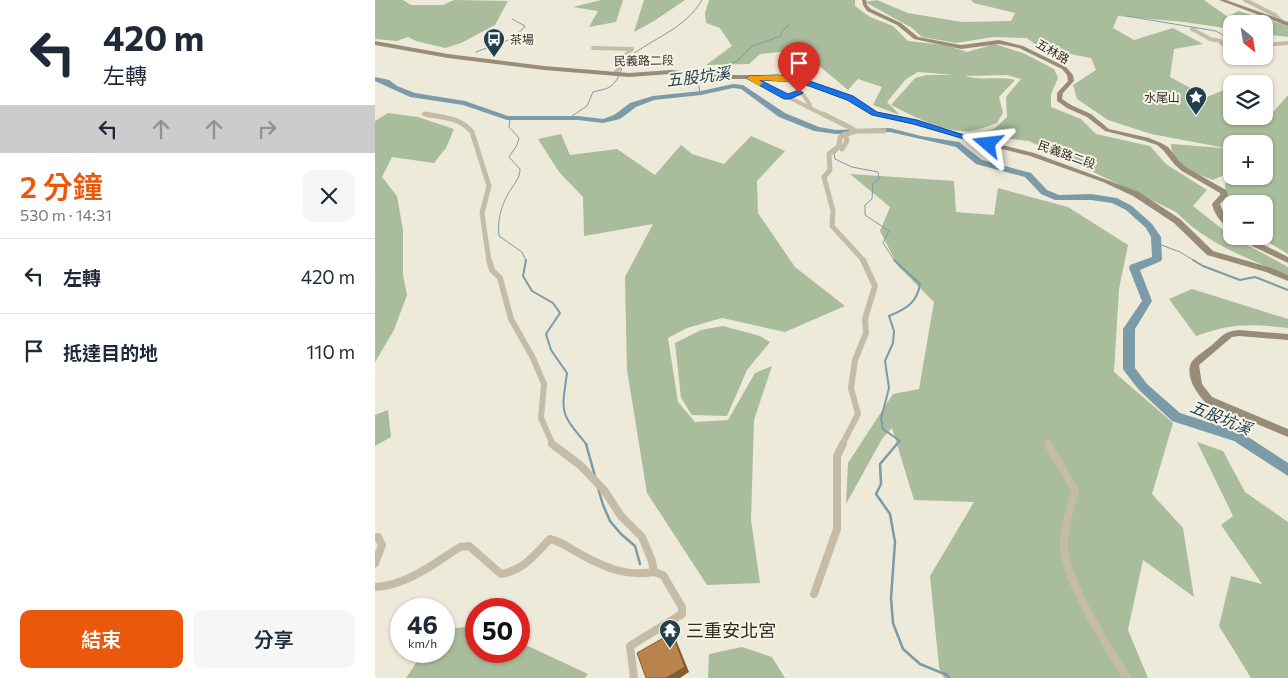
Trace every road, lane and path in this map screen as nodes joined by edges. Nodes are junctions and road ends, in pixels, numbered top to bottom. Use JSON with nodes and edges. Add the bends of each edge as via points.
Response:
{"nodes":[{"id":1,"x":864,"y":0,"type":"edge"},
{"id":2,"x":1221,"y":0,"type":"edge"},
{"id":3,"x":1245,"y":0,"type":"edge"},
{"id":4,"x":1286,"y":24,"type":"edge"},
{"id":5,"x":1192,"y":29,"type":"dead end"},
{"id":6,"x":1219,"y":42,"type":"junction"},
{"id":7,"x":1223,"y":42,"type":"edge"},
{"id":8,"x":375,"y":43,"type":"edge"},
{"id":9,"x":1288,"y":43,"type":"edge"},
{"id":10,"x":1223,"y":44,"type":"edge"},
{"id":11,"x":1273,"y":44,"type":"edge"},
{"id":12,"x":593,"y":48,"type":"dead end"},
{"id":13,"x":618,"y":74,"type":"junction"},
{"id":14,"x":707,"y":76,"type":"joint"},
{"id":15,"x":750,"y":78,"type":"junction"},
{"id":16,"x":787,"y":97,"type":"junction"},
{"id":17,"x":807,"y":107,"type":"junction"},
{"id":18,"x":424,"y":114,"type":"dead end"},
{"id":19,"x":884,"y":130,"type":"dead end"},
{"id":20,"x":853,"y":131,"type":"junction"},
{"id":21,"x":845,"y":134,"type":"junction"},
{"id":22,"x":842,"y":149,"type":"dead end"},
{"id":23,"x":1224,"y":195,"type":"edge"},
{"id":24,"x":1223,"y":197,"type":"edge"},
{"id":25,"x":1223,"y":217,"type":"edge"},
{"id":26,"x":1257,"y":245,"type":"edge"},
{"id":27,"x":1288,"y":260,"type":"edge"},
{"id":28,"x":1288,"y":278,"type":"edge"},
{"id":29,"x":1288,"y":337,"type":"edge"},
{"id":30,"x":1288,"y":433,"type":"edge"},
{"id":31,"x":1048,"y":444,"type":"dead end"},
{"id":32,"x":375,"y":538,"type":"edge"},
{"id":33,"x":375,"y":563,"type":"edge"},
{"id":34,"x":654,"y":572,"type":"junction"},
{"id":35,"x":375,"y":587,"type":"edge"},
{"id":36,"x":814,"y":594,"type":"dead end"},
{"id":37,"x":634,"y":678,"type":"edge"},
{"id":38,"x":1127,"y":678,"type":"edge"}],
"edges":[{"from":1,"to":23,"type":"main road","name":"五林路","via":[[869,10],[899,24],[916,38],[961,47],[1007,43],[1059,65],[1070,75],[1071,81],[1060,93],[1059,100],[1065,106],[1087,114],[1105,129],[1152,141],[1169,150],[1184,170]]},
{"from":2,"to":4,"type":"main road"},
{"from":3,"to":4,"type":"street"},
{"from":5,"to":6,"type":"street"},
{"from":6,"to":7,"type":"street"},
{"from":6,"to":10,"type":"street"},
{"from":8,"to":13,"type":"main road","name":"民義路二段","via":[[448,56]]},
{"from":9,"to":11,"type":"street"},
{"from":12,"to":13,"type":"street","via":[[632,49],[622,59]]},
{"from":13,"to":14,"type":"main road","name":"民義路二段","via":[[671,72]]},
{"from":14,"to":15,"type":"main road","name":"民義路二段"},
{"from":15,"to":16,"type":"street"},
{"from":15,"to":28,"type":"main road","name":"民義路二段","via":[[799,80],[850,98],[874,114],[908,120],[1032,154],[1136,194],[1181,224],[1210,253]]},
{"from":16,"to":17,"type":"street"},
{"from":16,"to":17,"type":"street","via":[[802,93],[810,105]]},
{"from":17,"to":20,"type":"street"},
{"from":18,"to":34,"type":"street","via":[[447,117],[469,126],[489,186],[481,213],[488,258],[492,270],[500,278],[511,319],[544,384],[541,418],[548,436],[552,445],[580,465],[604,490],[621,516],[642,537]]},
{"from":19,"to":20,"type":"street"},
{"from":20,"to":21,"type":"street"},
{"from":21,"to":22,"type":"street","via":[[847,141]]},
{"from":21,"to":36,"type":"street","via":[[840,137],[839,146],[829,154],[830,170],[824,177],[833,211],[832,226],[863,259],[875,286],[865,320],[866,332],[855,360],[851,388],[858,414],[837,456],[837,529]]},
{"from":24,"to":25,"type":"main road","name":"五林路","via":[[1216,204]]},
{"from":26,"to":27,"type":"main road"},
{"from":29,"to":30,"type":"main road","via":[[1230,334],[1195,364],[1194,377],[1199,391],[1209,400]]},
{"from":31,"to":38,"type":"street","via":[[1075,490],[1064,544],[1065,557],[1088,610]]},
{"from":32,"to":33,"type":"street","via":[[378,537],[382,545]]},
{"from":34,"to":35,"type":"street","via":[[636,575],[615,570],[550,538],[529,563],[514,572],[501,574],[469,546],[460,547],[383,588]]},
{"from":34,"to":37,"type":"street","via":[[663,575],[682,607],[682,614],[630,646]]}]}
